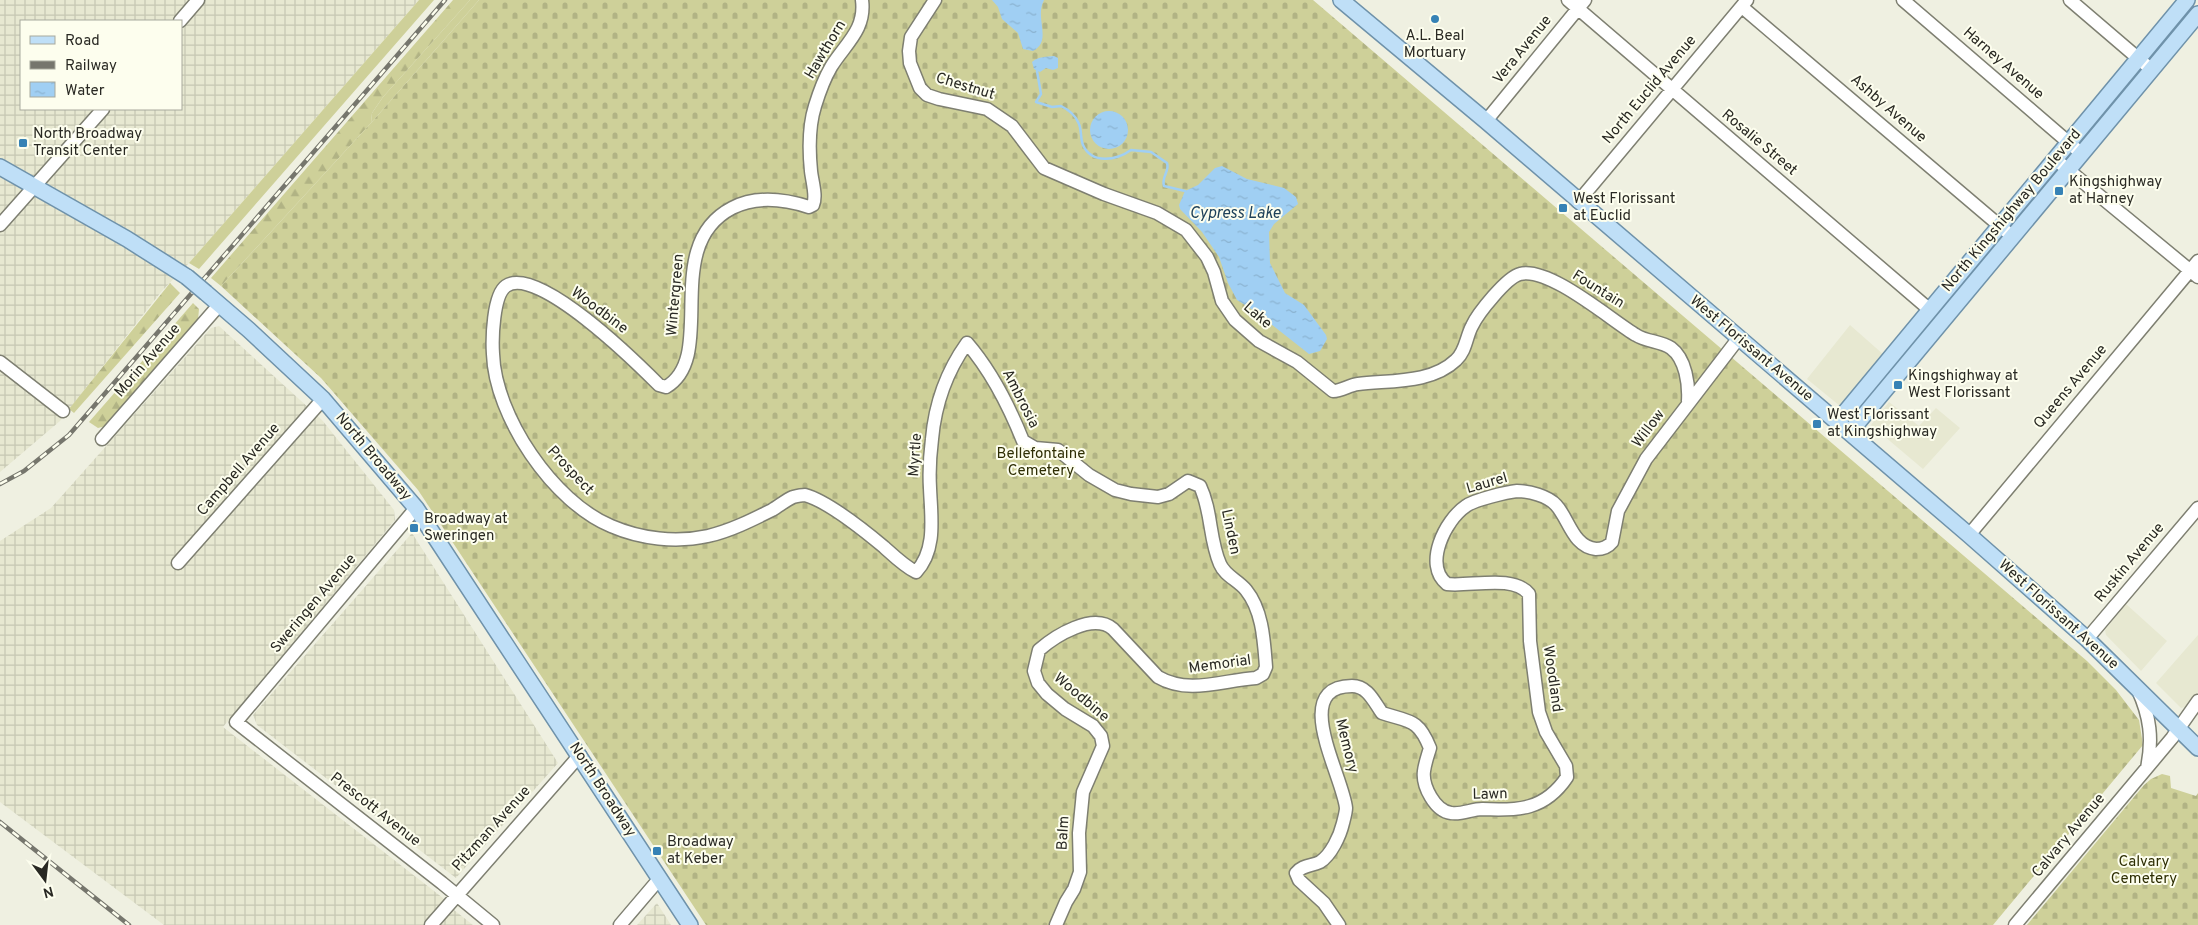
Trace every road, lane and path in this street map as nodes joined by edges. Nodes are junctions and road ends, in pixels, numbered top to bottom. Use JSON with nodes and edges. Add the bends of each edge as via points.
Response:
{"nodes":[{"id":1,"x":198,"y":0,"type":"edge"},
{"id":2,"x":862,"y":0,"type":"edge"},
{"id":3,"x":935,"y":0,"type":"edge"},
{"id":4,"x":1341,"y":0,"type":"edge"},
{"id":5,"x":1568,"y":0,"type":"edge"},
{"id":6,"x":1903,"y":0,"type":"edge"},
{"id":7,"x":2070,"y":0,"type":"edge"},
{"id":8,"x":2188,"y":0,"type":"edge"},
{"id":9,"x":1745,"y":3,"type":"edge"},
{"id":10,"x":1582,"y":4,"type":"edge"},
{"id":11,"x":2198,"y":14,"type":"edge"},
{"id":12,"x":181,"y":20,"type":"edge"},
{"id":13,"x":2139,"y":59,"type":"junction"},
{"id":14,"x":2152,"y":70,"type":"junction"},
{"id":15,"x":1672,"y":90,"type":"junction"},
{"id":16,"x":102,"y":110,"type":"edge"},
{"id":17,"x":1486,"y":121,"type":"junction"},
{"id":18,"x":2069,"y":142,"type":"junction"},
{"id":19,"x":2082,"y":154,"type":"junction"},
{"id":20,"x":2055,"y":159,"type":"junction"},
{"id":21,"x":0,"y":167,"type":"edge"},
{"id":22,"x":1044,"y":168,"type":"joint"},
{"id":23,"x":2068,"y":170,"type":"junction"},
{"id":24,"x":34,"y":186,"type":"junction"},
{"id":25,"x":1578,"y":202,"type":"junction"},
{"id":26,"x":813,"y":205,"type":"joint"},
{"id":27,"x":0,"y":225,"type":"edge"},
{"id":28,"x":2000,"y":226,"type":"junction"},
{"id":29,"x":2012,"y":237,"type":"junction"},
{"id":30,"x":2195,"y":269,"type":"edge"},
{"id":31,"x":502,"y":290,"type":"joint"},
{"id":32,"x":220,"y":304,"type":"junction"},
{"id":33,"x":1930,"y":310,"type":"junction"},
{"id":34,"x":1471,"y":328,"type":"joint"},
{"id":35,"x":1738,"y":339,"type":"junction"},
{"id":36,"x":967,"y":343,"type":"joint"},
{"id":37,"x":0,"y":362,"type":"edge"},
{"id":38,"x":666,"y":387,"type":"joint"},
{"id":39,"x":324,"y":399,"type":"junction"},
{"id":40,"x":1688,"y":401,"type":"junction"},
{"id":41,"x":63,"y":411,"type":"dead end"},
{"id":42,"x":1837,"y":422,"type":"junction"},
{"id":43,"x":1850,"y":432,"type":"junction"},
{"id":44,"x":102,"y":439,"type":"dead end"},
{"id":45,"x":1188,"y":481,"type":"joint"},
{"id":46,"x":416,"y":508,"type":"junction"},
{"id":47,"x":2198,"y":508,"type":"edge"},
{"id":48,"x":1969,"y":535,"type":"junction"},
{"id":49,"x":1605,"y":547,"type":"joint"},
{"id":50,"x":178,"y":563,"type":"dead end"},
{"id":51,"x":916,"y":572,"type":"joint"},
{"id":52,"x":1526,"y":591,"type":"joint"},
{"id":53,"x":2087,"y":639,"type":"junction"},
{"id":54,"x":1263,"y":674,"type":"joint"},
{"id":55,"x":1036,"y":678,"type":"joint"},
{"id":56,"x":2135,"y":686,"type":"junction"},
{"id":57,"x":2198,"y":701,"type":"edge"},
{"id":58,"x":236,"y":722,"type":"joint"},
{"id":59,"x":2178,"y":730,"type":"junction"},
{"id":60,"x":1102,"y":743,"type":"joint"},
{"id":61,"x":2198,"y":748,"type":"edge"},
{"id":62,"x":580,"y":755,"type":"junction"},
{"id":63,"x":1566,"y":766,"type":"joint"},
{"id":64,"x":2147,"y":768,"type":"junction"},
{"id":65,"x":1450,"y":814,"type":"joint"},
{"id":66,"x":660,"y":878,"type":"junction"},
{"id":67,"x":456,"y":894,"type":"junction"},
{"id":68,"x":431,"y":925,"type":"edge"},
{"id":69,"x":493,"y":925,"type":"edge"},
{"id":70,"x":620,"y":925,"type":"edge"},
{"id":71,"x":690,"y":925,"type":"edge"},
{"id":72,"x":1056,"y":925,"type":"edge"},
{"id":73,"x":1339,"y":925,"type":"edge"},
{"id":74,"x":2015,"y":925,"type":"edge"}],
"edges":[{"from":1,"to":12,"type":"street"},
{"from":2,"to":26,"type":"street","name":"Hawthorn","via":[[862,20],[858,30],[831,67],[814,109],[811,150]]},
{"from":3,"to":22,"type":"street","name":"Chestnut","via":[[911,37],[908,51],[920,88],[927,95],[972,104],[1000,116],[1023,138]]},
{"from":4,"to":17,"type":"main road","name":"West Florissant Avenue"},
{"from":5,"to":10,"type":"street","name":"Rosalie Street"},
{"from":6,"to":18,"type":"street","name":"Harney Avenue"},
{"from":7,"to":13,"type":"street"},
{"from":8,"to":13,"type":"main road","name":"North Kingshighway Boulevard"},
{"from":9,"to":15,"type":"street","name":"North Euclid Avenue"},
{"from":9,"to":28,"type":"street","name":"Ashby Avenue"},
{"from":10,"to":15,"type":"street","name":"Rosalie Street"},
{"from":10,"to":17,"type":"street","name":"Vera Avenue"},
{"from":11,"to":14,"type":"main road","name":"North Kingshighway Boulevard"},
{"from":13,"to":14,"type":"street"},
{"from":13,"to":18,"type":"main road","name":"North Kingshighway Boulevard"},
{"from":14,"to":19,"type":"main road","name":"North Kingshighway Boulevard"},
{"from":15,"to":25,"type":"street","name":"North Euclid Avenue"},
{"from":15,"to":33,"type":"street","name":"Rosalie Street"},
{"from":16,"to":24,"type":"street"},
{"from":17,"to":25,"type":"main road","name":"West Florissant Avenue"},
{"from":18,"to":19,"type":"street","name":"Harney Avenue"},
{"from":18,"to":20,"type":"main road","name":"North Kingshighway Boulevard"},
{"from":19,"to":23,"type":"main road","name":"North Kingshighway Boulevard"},
{"from":20,"to":23,"type":"street"},
{"from":20,"to":28,"type":"main road","name":"North Kingshighway Boulevard"},
{"from":21,"to":24,"type":"main road","name":"North Broadway"},
{"from":22,"to":34,"type":"street","name":"Lake","via":[[1158,213],[1186,230],[1207,256],[1222,301],[1235,320],[1259,341],[1298,362],[1333,391],[1355,384],[1409,379],[1448,367],[1465,347]]},
{"from":23,"to":29,"type":"main road","name":"North Kingshighway Boulevard"},
{"from":23,"to":30,"type":"street"},
{"from":24,"to":27,"type":"street"},
{"from":24,"to":32,"type":"main road","name":"North Broadway","bridge":true,"via":[[187,277]]},
{"from":25,"to":35,"type":"main road","name":"West Florissant Avenue"},
{"from":26,"to":38,"type":"street","name":"Wintergreen","via":[[758,200],[738,204],[708,226],[699,240],[694,258],[687,356],[680,374]]},
{"from":28,"to":29,"type":"street","name":"Ashby Avenue"},
{"from":28,"to":33,"type":"main road","name":"North Kingshighway Boulevard"},
{"from":29,"to":43,"type":"main road","name":"North Kingshighway Boulevard"},
{"from":30,"to":48,"type":"street","name":"Queens Avenue"},
{"from":31,"to":38,"type":"street","name":"Woodbine","via":[[507,285],[518,283],[560,301],[606,334]]},
{"from":31,"to":51,"type":"street","name":"Prospect","via":[[493,328],[494,376],[501,397],[514,427],[535,459],[570,498],[591,515],[634,534],[680,540],[732,528],[792,497],[804,495],[850,521]]},
{"from":32,"to":39,"type":"main road","name":"North Broadway"},
{"from":32,"to":44,"type":"street","name":"Morin Avenue"},
{"from":33,"to":42,"type":"main road","name":"North Kingshighway Boulevard"},
{"from":34,"to":40,"type":"street","name":"Fountain","via":[[1511,279],[1519,274],[1536,275],[1586,300],[1646,341],[1671,348],[1685,372]]},
{"from":35,"to":40,"type":"street","name":"Willow"},
{"from":35,"to":42,"type":"main road","name":"West Florissant Avenue"},
{"from":36,"to":45,"type":"street","name":"Ambrosia","via":[[993,378],[1023,441],[1028,445],[1058,450],[1089,475],[1115,490],[1131,494],[1158,497],[1169,494]]},
{"from":36,"to":51,"type":"street","name":"Myrtle","via":[[949,373],[938,402],[930,465],[932,535],[926,557]]},
{"from":37,"to":41,"type":"street"},
{"from":39,"to":46,"type":"main road","name":"North Broadway"},
{"from":39,"to":50,"type":"street","name":"Campbell Avenue"},
{"from":40,"to":49,"type":"street","name":"Willow","via":[[1630,485],[1618,511],[1612,542]]},
{"from":42,"to":43,"type":"main road","name":"West Florissant Avenue"},
{"from":43,"to":48,"type":"main road","name":"West Florissant Avenue"},
{"from":45,"to":54,"type":"street","name":"Linden","via":[[1200,486],[1204,496],[1220,564],[1254,602],[1264,644],[1266,667]]},
{"from":46,"to":58,"type":"street","name":"Sweringen Avenue"},
{"from":46,"to":62,"type":"main road","name":"North Broadway"},
{"from":47,"to":53,"type":"street","name":"Ruskin Avenue"},
{"from":48,"to":53,"type":"main road","name":"West Florissant Avenue"},
{"from":49,"to":52,"type":"street","name":"Laurel","via":[[1593,549],[1586,546],[1575,537],[1556,504],[1534,493],[1517,491],[1481,499],[1452,517],[1436,567],[1441,580],[1458,586],[1504,583]]},
{"from":52,"to":63,"type":"street","name":"Woodland","via":[[1530,604],[1530,641],[1539,712],[1546,732]]},
{"from":53,"to":56,"type":"main road","name":"West Florissant Avenue"},
{"from":54,"to":55,"type":"street","name":"Memorial","via":[[1256,678],[1194,687],[1168,682],[1150,670],[1108,624],[1101,623],[1063,632],[1039,650],[1034,671]]},
{"from":55,"to":60,"type":"street","name":"Woodbine","via":[[1047,694],[1093,726]]},
{"from":56,"to":59,"type":"main road","name":"West Florissant Avenue"},
{"from":56,"to":64,"type":"street","via":[[2150,730]]},
{"from":57,"to":59,"type":"street","name":"Calvary Avenue"},
{"from":58,"to":67,"type":"street","name":"Prescott Avenue"},
{"from":59,"to":61,"type":"main road","name":"West Florissant Avenue"},
{"from":59,"to":64,"type":"street","name":"Calvary Avenue"},
{"from":60,"to":72,"type":"street","name":"Balm","via":[[1100,757],[1083,792],[1080,872]]},
{"from":62,"to":66,"type":"main road","name":"North Broadway"},
{"from":62,"to":67,"type":"street","name":"Pitzman Avenue"},
{"from":63,"to":65,"type":"street","name":"Lawn","via":[[1567,777],[1561,786],[1539,802],[1517,810],[1481,809]]},
{"from":64,"to":74,"type":"street","name":"Calvary Avenue"},
{"from":65,"to":73,"type":"street","name":"Memory","via":[[1440,808],[1426,785],[1424,772],[1430,748],[1421,730],[1410,720],[1382,713],[1366,691],[1357,686],[1342,686],[1327,694],[1321,706],[1346,808],[1332,849],[1320,862],[1296,873]]},
{"from":66,"to":70,"type":"street"},
{"from":66,"to":71,"type":"main road","name":"North Broadway"},
{"from":67,"to":68,"type":"street","name":"Pitzman Avenue"},
{"from":67,"to":69,"type":"street","name":"Prescott Avenue"}]}
